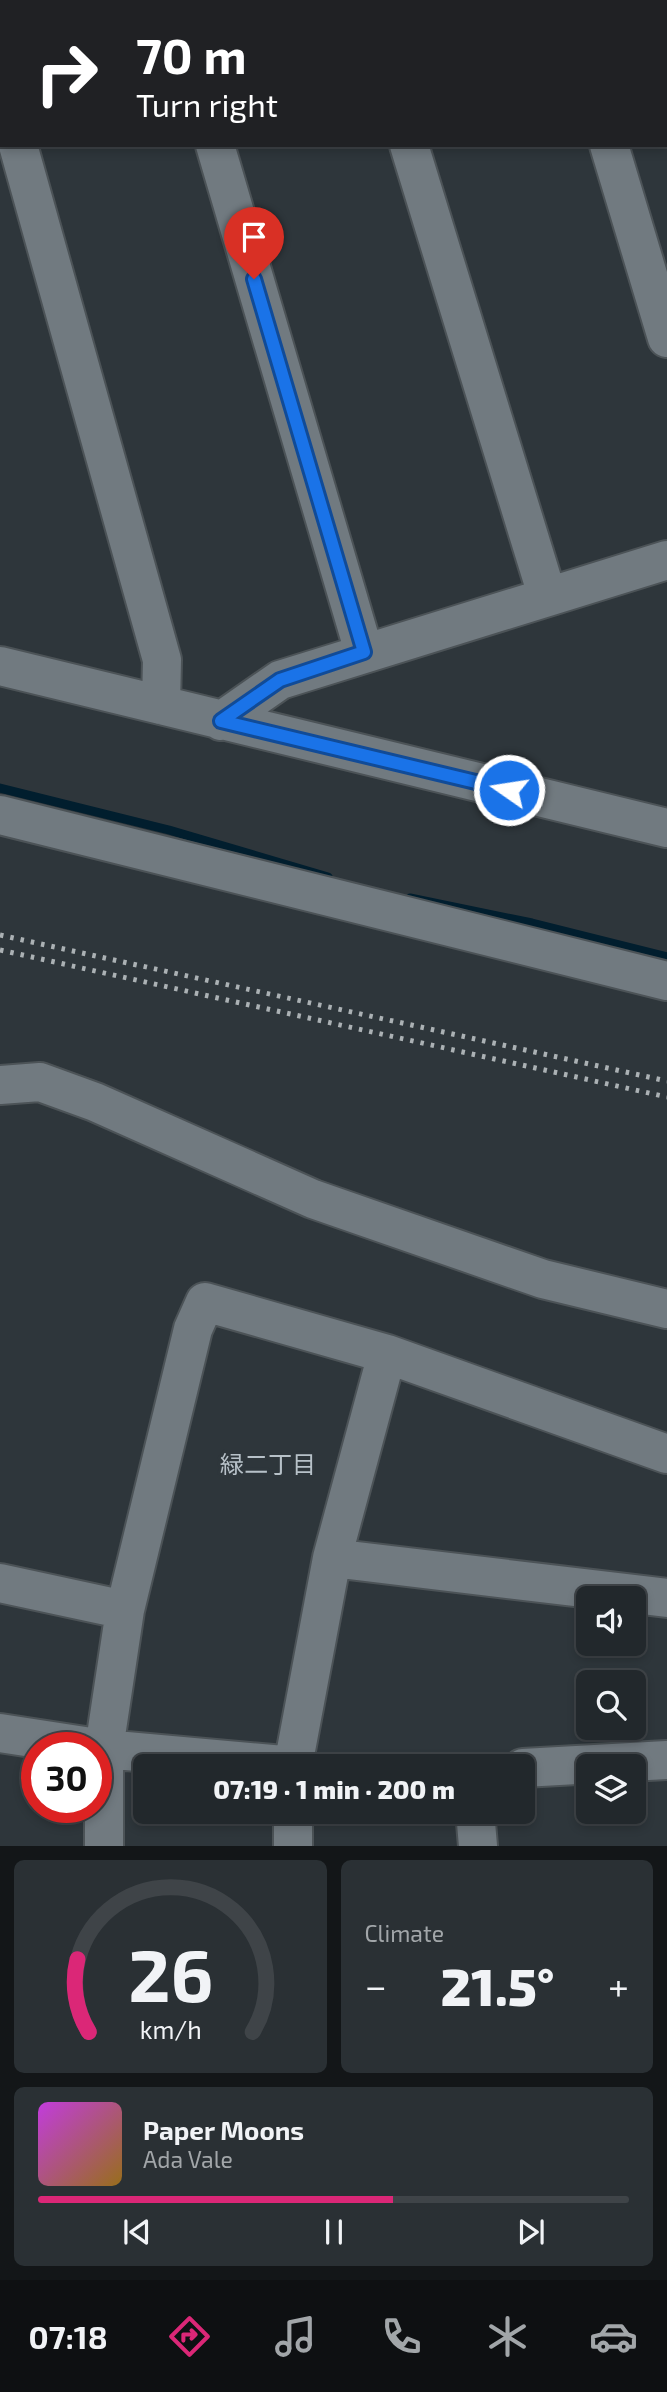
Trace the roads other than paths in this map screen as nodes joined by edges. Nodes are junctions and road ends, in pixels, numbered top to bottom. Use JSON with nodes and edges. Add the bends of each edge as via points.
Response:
{"nodes":[{"id":1,"x":19,"y":147,"type":"edge"},
{"id":2,"x":216,"y":147,"type":"edge"},
{"id":3,"x":410,"y":147,"type":"edge"},
{"id":4,"x":610,"y":147,"type":"edge"},
{"id":5,"x":667,"y":338,"type":"edge"},
{"id":6,"x":667,"y":560,"type":"edge"},
{"id":7,"x":547,"y":595,"type":"junction"},
{"id":8,"x":364,"y":652,"type":"junction"},
{"id":9,"x":0,"y":666,"type":"edge"},
{"id":10,"x":161,"y":705,"type":"junction"},
{"id":11,"x":221,"y":721,"type":"junction"},
{"id":12,"x":0,"y":815,"type":"edge"},
{"id":13,"x":667,"y":828,"type":"edge"},
{"id":14,"x":667,"y":981,"type":"edge"},
{"id":15,"x":0,"y":1085,"type":"edge"},
{"id":16,"x":667,"y":1309,"type":"edge"},
{"id":17,"x":387,"y":1354,"type":"junction"},
{"id":18,"x":667,"y":1454,"type":"edge"},
{"id":19,"x":332,"y":1558,"type":"junction"},
{"id":20,"x":0,"y":1583,"type":"edge"},
{"id":21,"x":667,"y":1598,"type":"edge"},
{"id":22,"x":125,"y":1609,"type":"junction"},
{"id":23,"x":107,"y":1732,"type":"edge"},
{"id":24,"x":0,"y":1733,"type":"edge"},
{"id":25,"x":21,"y":1736,"type":"edge"},
{"id":26,"x":112,"y":1750,"type":"edge"},
{"id":27,"x":160,"y":1754,"type":"edge"},
{"id":28,"x":296,"y":1754,"type":"edge"},
{"id":29,"x":667,"y":1760,"type":"edge"},
{"id":30,"x":535,"y":1768,"type":"edge"},
{"id":31,"x":104,"y":1823,"type":"edge"},
{"id":32,"x":293,"y":1824,"type":"edge"},
{"id":33,"x":476,"y":1824,"type":"edge"},
{"id":34,"x":104,"y":1846,"type":"edge"},
{"id":35,"x":293,"y":1846,"type":"edge"},
{"id":36,"x":478,"y":1846,"type":"edge"}],
"edges":[{"from":1,"to":10,"type":"street","via":[[162,660]]},
{"from":2,"to":8,"type":"street"},
{"from":3,"to":7,"type":"street"},
{"from":4,"to":5,"type":"street"},
{"from":6,"to":7,"type":"street"},
{"from":7,"to":8,"type":"street"},
{"from":8,"to":11,"type":"street","via":[[280,680]]},
{"from":9,"to":10,"type":"street"},
{"from":10,"to":11,"type":"street"},
{"from":11,"to":13,"type":"street"},
{"from":12,"to":14,"type":"street"},
{"from":15,"to":16,"type":"street","via":[[40,1082],[313,1199],[543,1279]]},
{"from":17,"to":18,"type":"street"},
{"from":17,"to":19,"type":"street"},
{"from":17,"to":22,"type":"street","via":[[205,1303],[193,1329]]},
{"from":19,"to":21,"type":"street"},
{"from":19,"to":28,"type":"street"},
{"from":20,"to":22,"type":"street"},
{"from":22,"to":23,"type":"street"},
{"from":24,"to":25,"type":"street"},
{"from":26,"to":27,"type":"street"},
{"from":29,"to":30,"type":"street"},
{"from":31,"to":34,"type":"street"},
{"from":32,"to":35,"type":"street"},
{"from":33,"to":36,"type":"street"}]}
